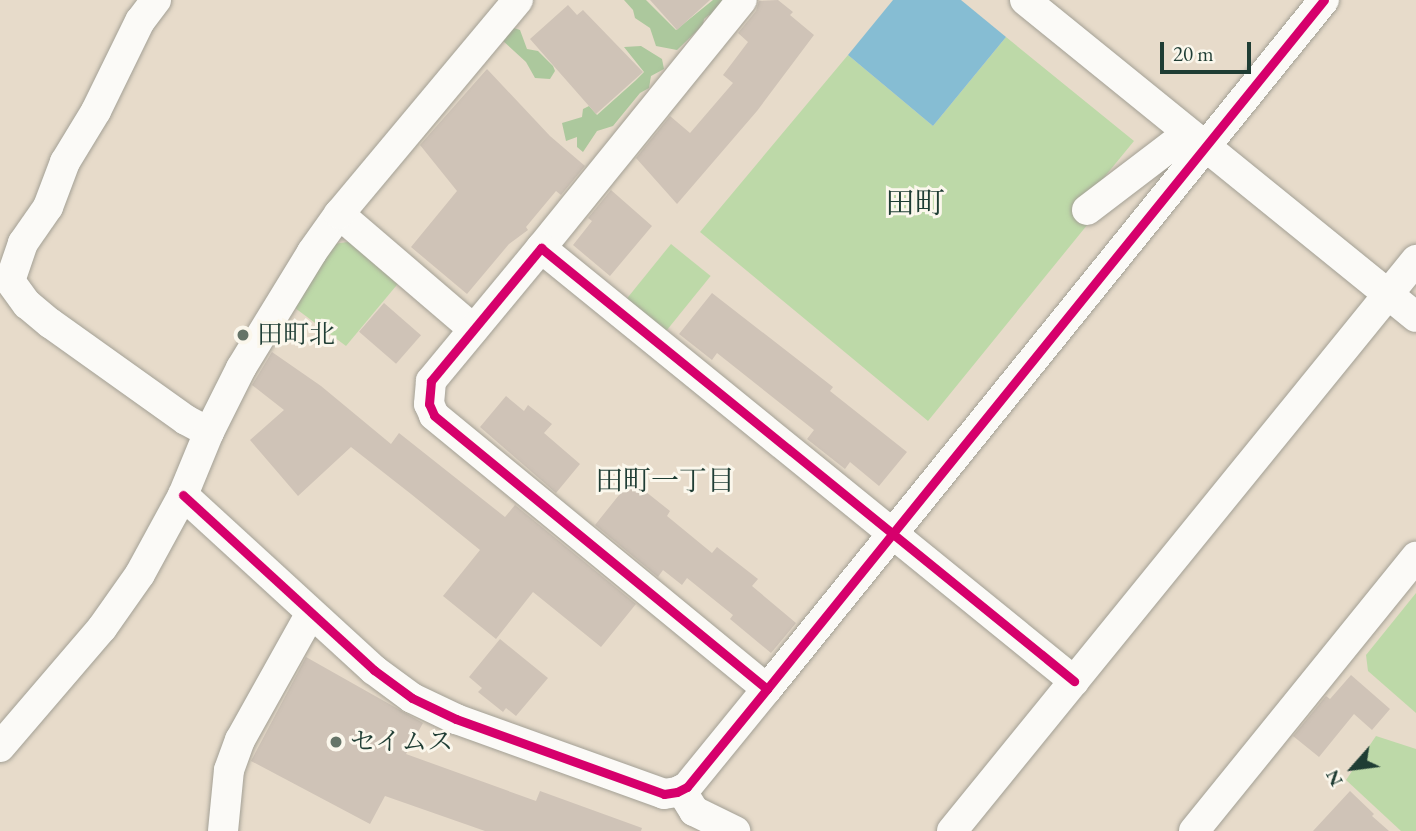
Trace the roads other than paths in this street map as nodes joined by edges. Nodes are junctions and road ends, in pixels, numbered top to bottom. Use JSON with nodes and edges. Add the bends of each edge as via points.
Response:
{"nodes":[{"id":1,"x":156,"y":0,"type":"edge"},
{"id":2,"x":518,"y":0,"type":"edge"},
{"id":3,"x":742,"y":0,"type":"edge"},
{"id":4,"x":1324,"y":0,"type":"edge"},
{"id":5,"x":1042,"y":5,"type":"edge"},
{"id":6,"x":1196,"y":140,"type":"junction"},
{"id":7,"x":1087,"y":209,"type":"dead end"},
{"id":8,"x":339,"y":214,"type":"junction"},
{"id":9,"x":541,"y":248,"type":"junction"},
{"id":10,"x":1416,"y":260,"type":"edge"},
{"id":11,"x":5,"y":274,"type":"edge"},
{"id":12,"x":1388,"y":294,"type":"junction"},
{"id":13,"x":1416,"y":317,"type":"edge"},
{"id":14,"x":473,"y":329,"type":"junction"},
{"id":15,"x":209,"y":432,"type":"junction"},
{"id":16,"x":183,"y":495,"type":"junction"},
{"id":17,"x":893,"y":531,"type":"junction"},
{"id":18,"x":1416,"y":557,"type":"edge"},
{"id":19,"x":311,"y":613,"type":"junction"},
{"id":20,"x":1074,"y":681,"type":"junction"},
{"id":21,"x":767,"y":689,"type":"junction"},
{"id":22,"x":0,"y":747,"type":"edge"},
{"id":23,"x":681,"y":790,"type":"junction"},
{"id":24,"x":223,"y":831,"type":"edge"},
{"id":25,"x":735,"y":831,"type":"edge"},
{"id":26,"x":952,"y":831,"type":"edge"},
{"id":27,"x":1194,"y":831,"type":"edge"}],
"edges":[{"from":1,"to":11,"type":"street","via":[[140,21],[65,162],[48,207]]},
{"from":2,"to":8,"type":"street"},
{"from":3,"to":9,"type":"street"},
{"from":4,"to":6,"type":"street"},
{"from":5,"to":6,"type":"street"},
{"from":6,"to":7,"type":"street"},
{"from":6,"to":12,"type":"street"},
{"from":6,"to":17,"type":"street"},
{"from":8,"to":14,"type":"street"},
{"from":8,"to":15,"type":"street","via":[[279,304]]},
{"from":9,"to":14,"type":"street"},
{"from":9,"to":17,"type":"street"},
{"from":10,"to":12,"type":"street"},
{"from":11,"to":15,"type":"street","via":[[27,304],[50,323]]},
{"from":12,"to":13,"type":"street"},
{"from":12,"to":20,"type":"street"},
{"from":14,"to":21,"type":"street","via":[[431,381],[427,394],[434,415]]},
{"from":15,"to":16,"type":"street"},
{"from":16,"to":19,"type":"street"},
{"from":16,"to":22,"type":"street","via":[[140,574],[102,628]]},
{"from":17,"to":20,"type":"street"},
{"from":17,"to":21,"type":"street"},
{"from":18,"to":27,"type":"street"},
{"from":19,"to":23,"type":"street","via":[[412,698],[456,719],[664,794]]},
{"from":19,"to":24,"type":"street","via":[[240,740],[229,770]]},
{"from":20,"to":26,"type":"street"},
{"from":21,"to":23,"type":"street"},
{"from":23,"to":25,"type":"street","via":[[694,811]]}]}
